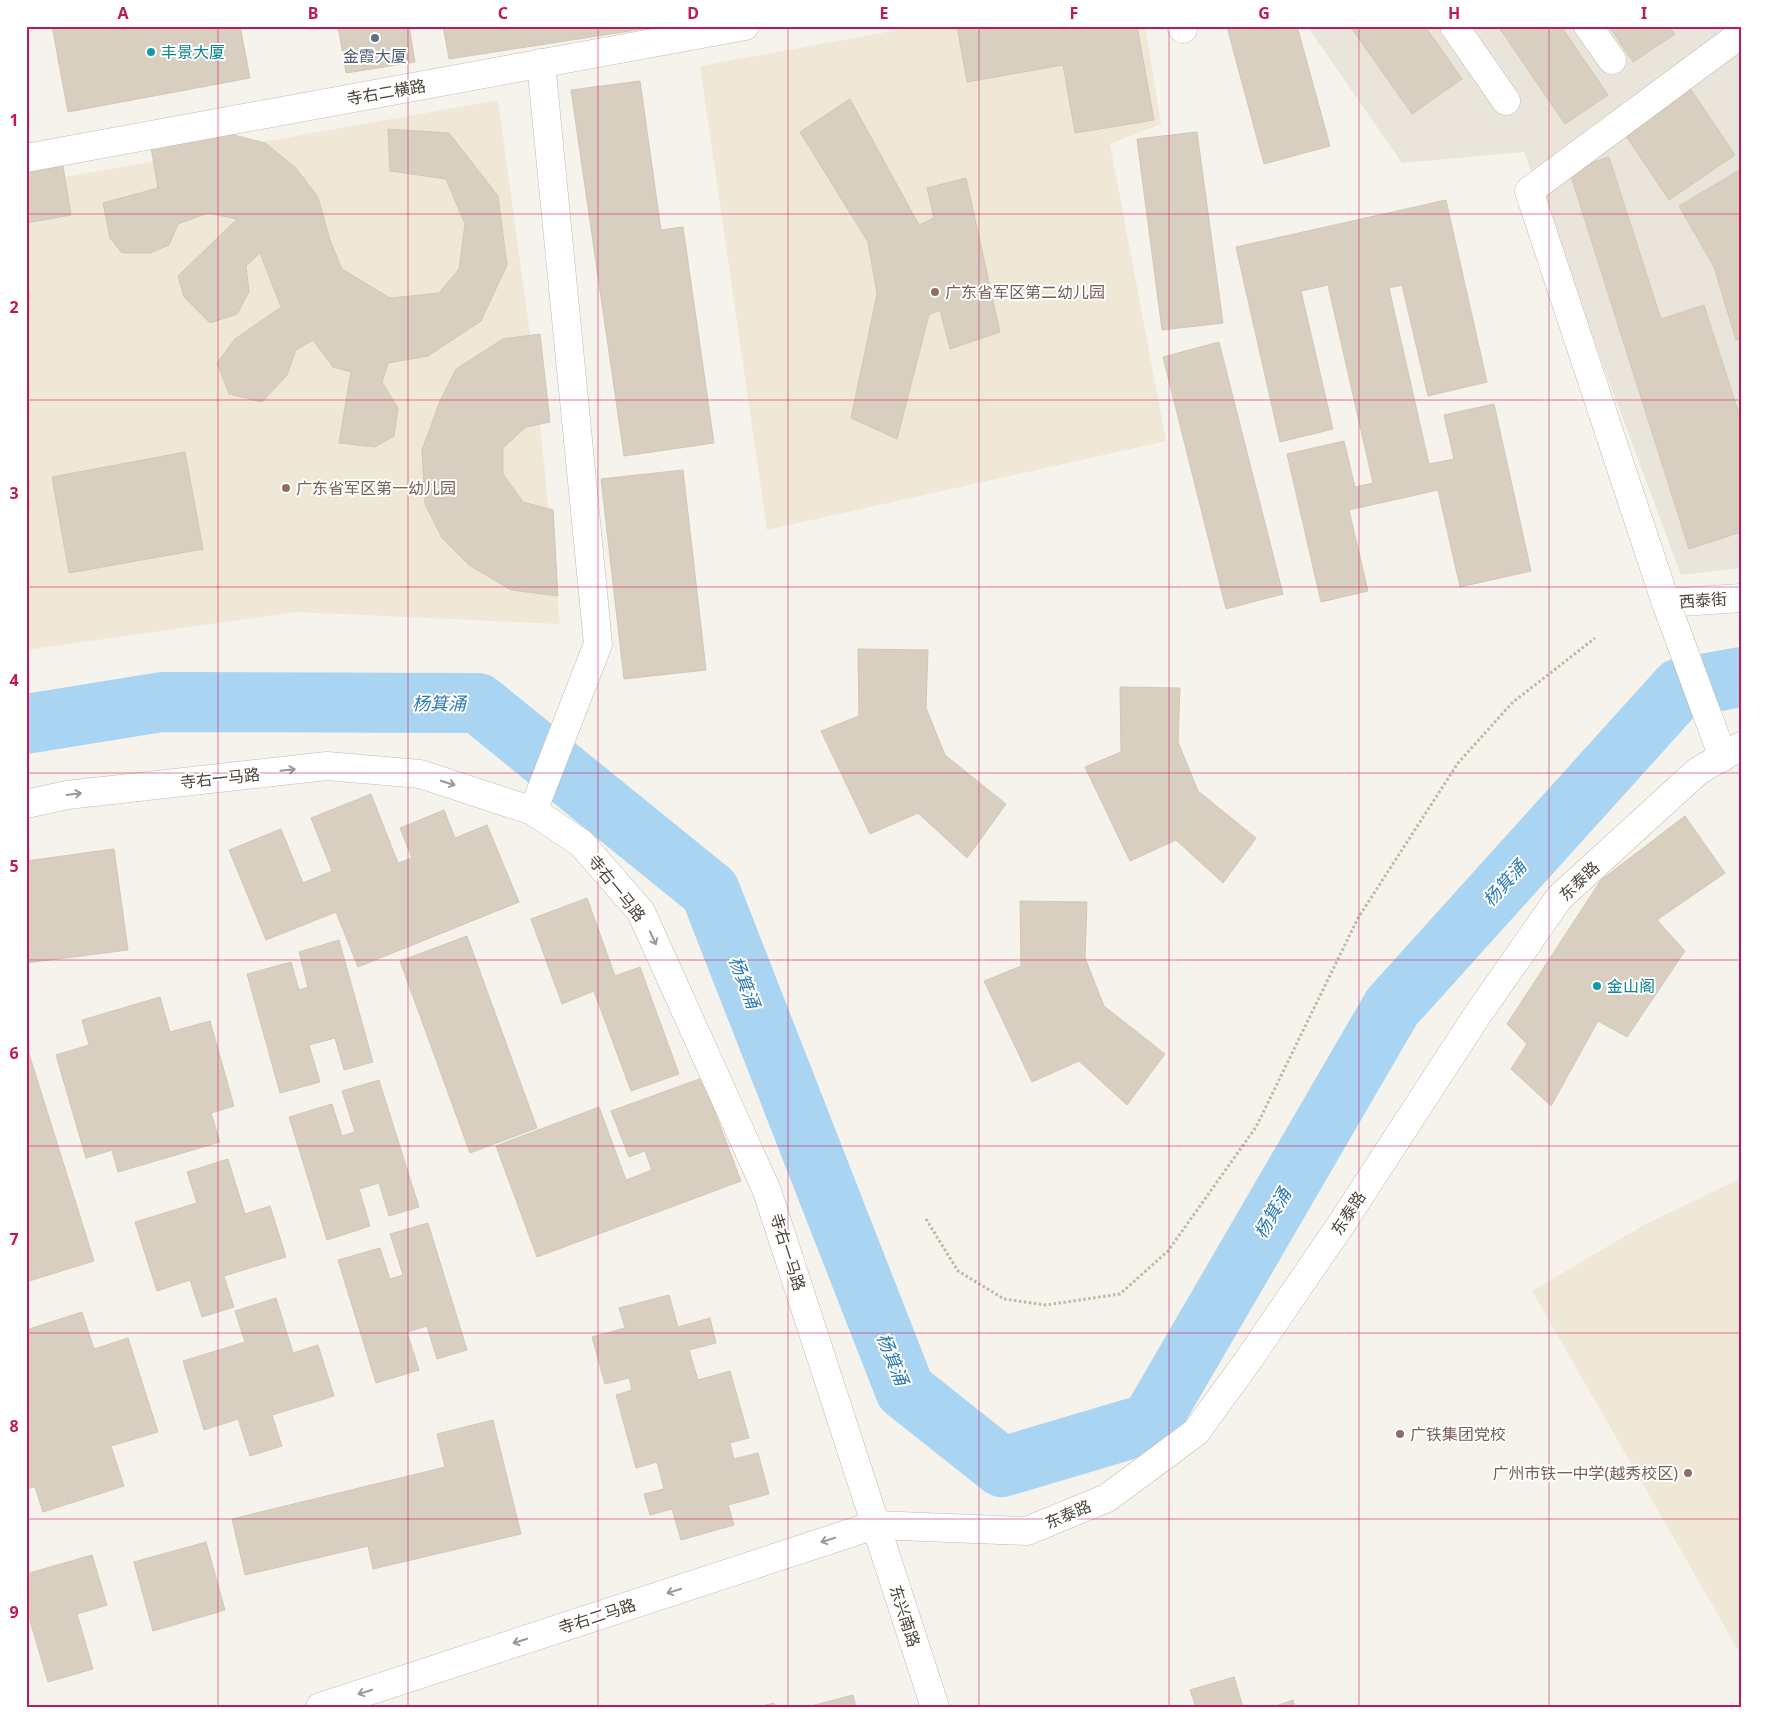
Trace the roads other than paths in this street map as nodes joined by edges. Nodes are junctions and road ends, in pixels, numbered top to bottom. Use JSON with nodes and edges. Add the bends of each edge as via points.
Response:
{"nodes":[{"id":1,"x":745,"y":26,"type":"edge"},
{"id":2,"x":1454,"y":26,"type":"edge"},
{"id":3,"x":1588,"y":26,"type":"edge"},
{"id":4,"x":1741,"y":34,"type":"edge"},
{"id":5,"x":1612,"y":60,"type":"dead end"},
{"id":6,"x":541,"y":63,"type":"junction"},
{"id":7,"x":1506,"y":102,"type":"dead end"},
{"id":8,"x":26,"y":158,"type":"edge"},
{"id":9,"x":1741,"y":598,"type":"edge"},
{"id":10,"x":1666,"y":603,"type":"junction"},
{"id":11,"x":1732,"y":752,"type":"edge"},
{"id":12,"x":26,"y":804,"type":"edge"},
{"id":13,"x":533,"y":811,"type":"junction"},
{"id":14,"x":875,"y":1525,"type":"junction"},
{"id":15,"x":320,"y":1707,"type":"edge"},
{"id":16,"x":935,"y":1707,"type":"edge"}],
"edges":[{"from":1,"to":6,"type":"street","name":"寺右二横路"},
{"from":2,"to":7,"type":"street"},
{"from":3,"to":5,"type":"street"},
{"from":4,"to":10,"type":"street","via":[[1529,191]]},
{"from":6,"to":8,"type":"street","name":"寺右二横路"},
{"from":6,"to":13,"type":"street","via":[[598,644]]},
{"from":9,"to":10,"type":"street","name":"西泰街"},
{"from":10,"to":11,"type":"street","bridge":true,"via":[[1704,706]]},
{"from":11,"to":14,"type":"street","name":"东泰路","via":[[1698,771],[1559,898],[1476,1017],[1342,1223],[1196,1432],[1107,1498],[1027,1532]]},
{"from":12,"to":13,"type":"street","name":"寺右一马路","one_way":true,"via":[[67,795],[327,766],[420,774]]},
{"from":13,"to":14,"type":"street","name":"寺右一马路","one_way":true,"via":[[581,843],[641,912],[767,1191]]},
{"from":14,"to":15,"type":"street","name":"寺右二马路","one_way":true},
{"from":14,"to":16,"type":"street","name":"东兴南路"}]}
